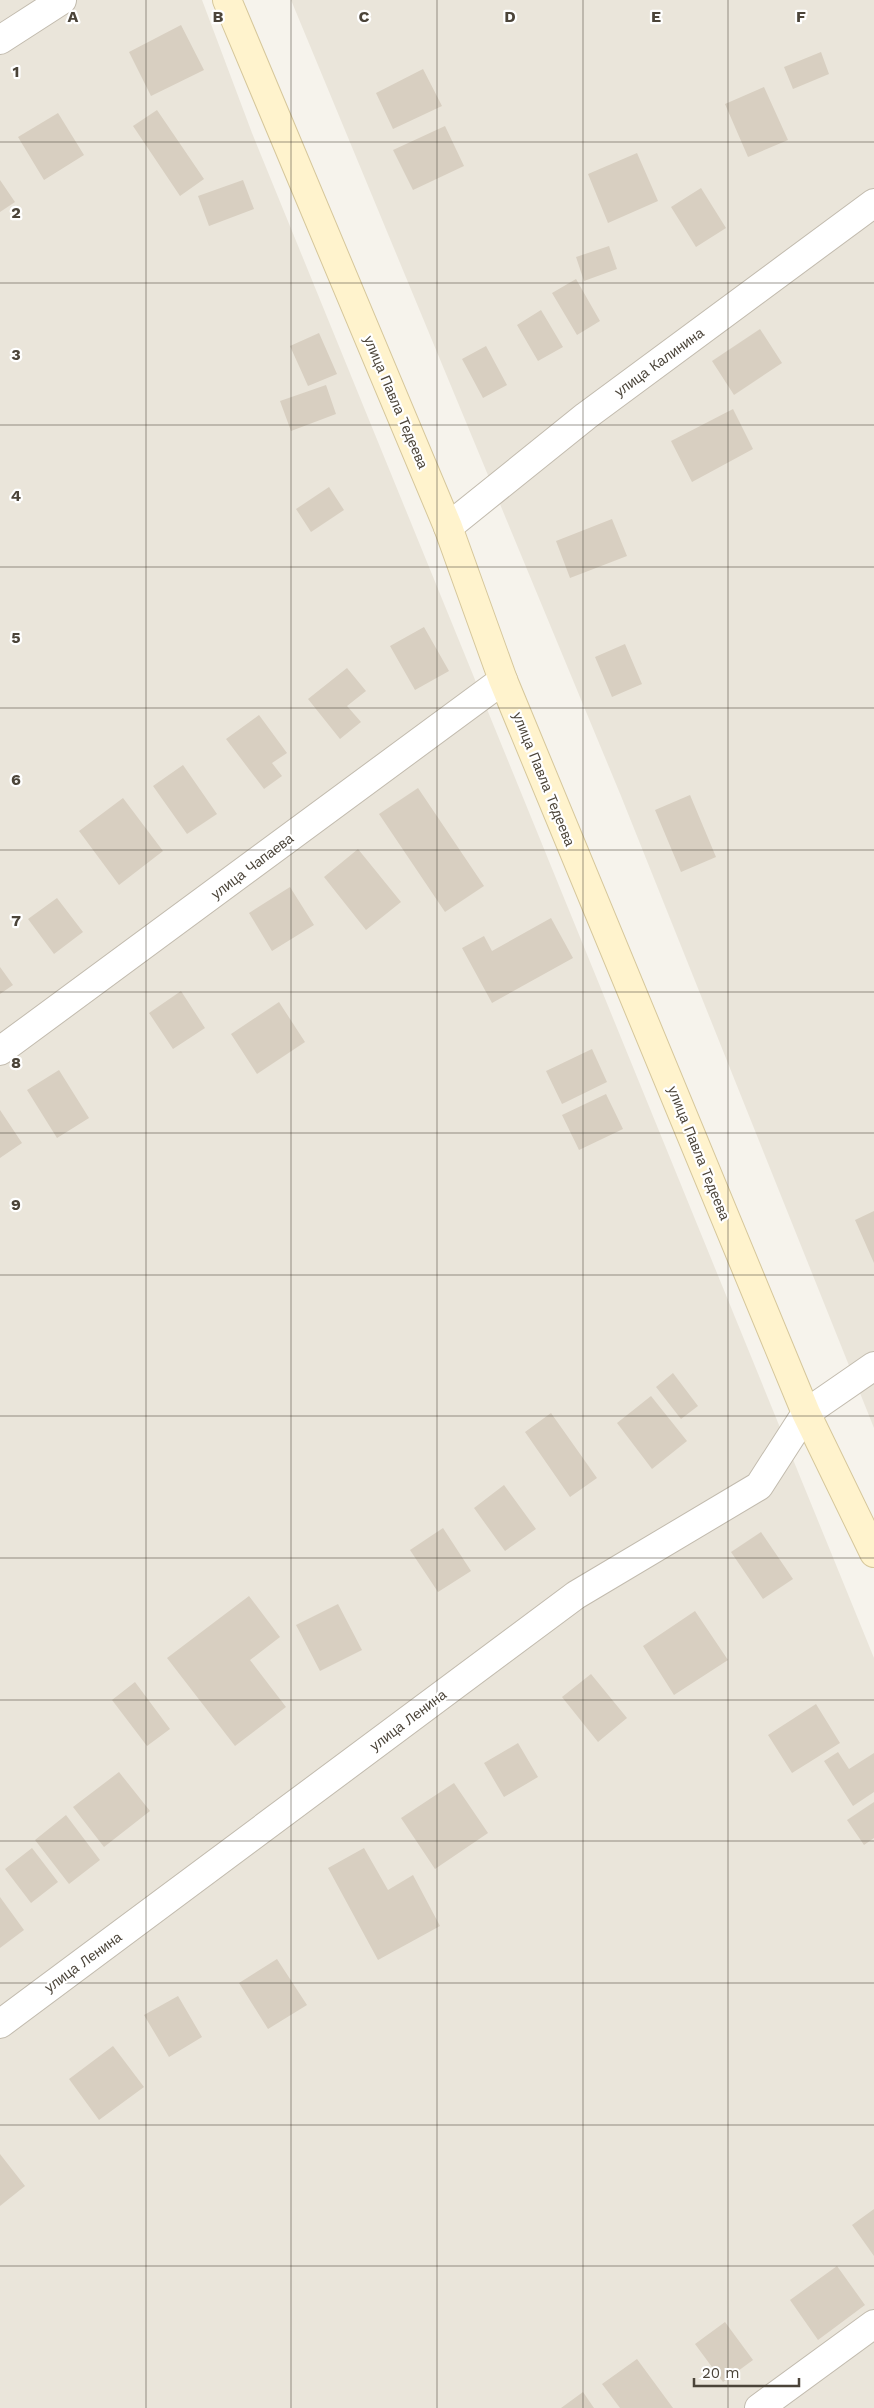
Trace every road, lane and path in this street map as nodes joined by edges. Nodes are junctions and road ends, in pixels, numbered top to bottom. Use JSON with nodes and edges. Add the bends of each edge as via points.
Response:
{"nodes":[{"id":1,"x":62,"y":0,"type":"edge"},
{"id":2,"x":227,"y":0,"type":"edge"},
{"id":3,"x":0,"y":40,"type":"edge"},
{"id":4,"x":874,"y":203,"type":"edge"},
{"id":5,"x":448,"y":527,"type":"junction"},
{"id":6,"x":503,"y":680,"type":"junction"},
{"id":7,"x":0,"y":1051,"type":"edge"},
{"id":8,"x":874,"y":1366,"type":"edge"},
{"id":9,"x":806,"y":1413,"type":"junction"},
{"id":10,"x":874,"y":1552,"type":"edge"},
{"id":11,"x":0,"y":2024,"type":"edge"},
{"id":12,"x":874,"y":2324,"type":"edge"},
{"id":13,"x":758,"y":2408,"type":"edge"}],
"edges":[{"from":1,"to":3,"type":"street"},
{"from":2,"to":5,"type":"main road","name":"улица Павла Тедеева"},
{"from":4,"to":5,"type":"street","name":"улица Калинина","via":[[586,416]]},
{"from":5,"to":6,"type":"main road","name":"улица Павла Тедеева"},
{"from":6,"to":7,"type":"street","name":"улица Чапаева"},
{"from":6,"to":9,"type":"main road","name":"улица Павла Тедеева"},
{"from":8,"to":9,"type":"street"},
{"from":9,"to":10,"type":"main road","name":"улица Павла Тедеева"},
{"from":9,"to":11,"type":"street","name":"улица Ленина","via":[[759,1486],[576,1594]]},
{"from":12,"to":13,"type":"street"}]}
